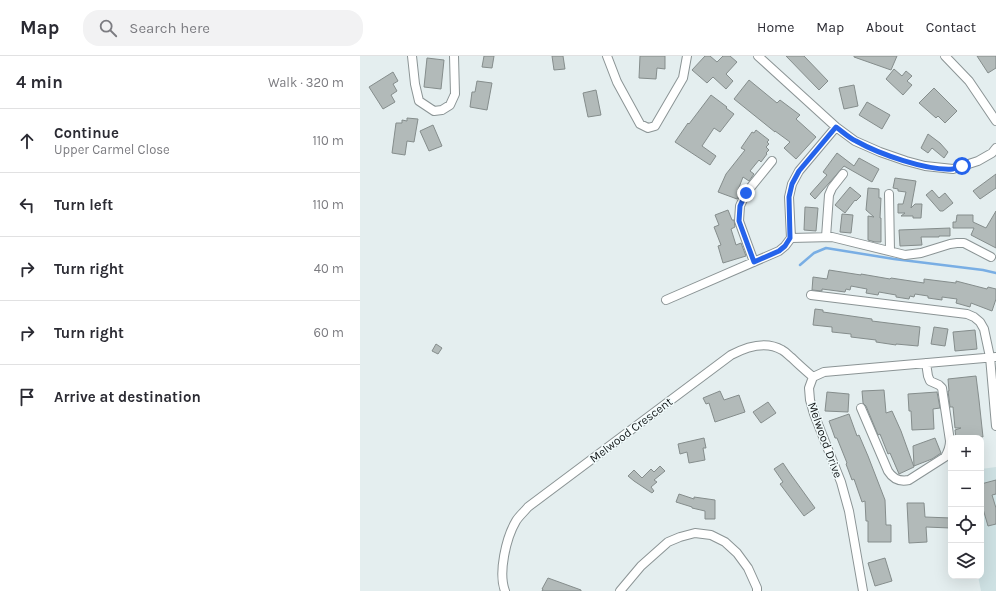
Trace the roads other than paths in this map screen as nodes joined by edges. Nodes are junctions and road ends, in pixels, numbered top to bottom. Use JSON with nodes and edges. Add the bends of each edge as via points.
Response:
{"nodes":[{"id":1,"x":412,"y":56,"type":"edge"},
{"id":2,"x":454,"y":56,"type":"edge"},
{"id":3,"x":607,"y":56,"type":"edge"},
{"id":4,"x":687,"y":56,"type":"edge"},
{"id":5,"x":758,"y":56,"type":"edge"},
{"id":6,"x":944,"y":56,"type":"edge"},
{"id":7,"x":996,"y":121,"type":"edge"},
{"id":8,"x":836,"y":127,"type":"junction"},
{"id":9,"x":995,"y":153,"type":"edge"},
{"id":10,"x":772,"y":161,"type":"dead end"},
{"id":11,"x":843,"y":174,"type":"dead end"},
{"id":12,"x":889,"y":194,"type":"dead end"},
{"id":13,"x":826,"y":237,"type":"junction"},
{"id":14,"x":790,"y":238,"type":"junction"},
{"id":15,"x":890,"y":251,"type":"junction"},
{"id":16,"x":991,"y":257,"type":"dead end"},
{"id":17,"x":754,"y":262,"type":"junction"},
{"id":18,"x":811,"y":295,"type":"dead end"},
{"id":19,"x":666,"y":300,"type":"dead end"},
{"id":20,"x":993,"y":357,"type":"edge"},
{"id":21,"x":926,"y":363,"type":"junction"},
{"id":22,"x":813,"y":377,"type":"junction"},
{"id":23,"x":861,"y":408,"type":"dead end"},
{"id":24,"x":996,"y":426,"type":"edge"},
{"id":25,"x":505,"y":591,"type":"edge"},
{"id":26,"x":620,"y":591,"type":"edge"},
{"id":27,"x":757,"y":591,"type":"edge"},
{"id":28,"x":863,"y":591,"type":"edge"}],
"edges":[{"from":1,"to":2,"type":"street","via":[[419,101],[434,111],[450,106],[455,94]]},
{"from":3,"to":4,"type":"street","via":[[617,82],[640,124],[648,128],[655,126],[683,78]]},
{"from":5,"to":8,"type":"street"},
{"from":6,"to":7,"type":"street","via":[[969,81]]},
{"from":8,"to":9,"type":"street","via":[[855,141],[880,152],[925,166],[953,169]]},
{"from":8,"to":14,"type":"street","via":[[799,171],[792,184],[789,197]]},
{"from":10,"to":17,"type":"street","via":[[746,193],[740,206],[739,221]]},
{"from":11,"to":13,"type":"street","via":[[829,195]]},
{"from":12,"to":15,"type":"street"},
{"from":13,"to":14,"type":"street"},
{"from":13,"to":15,"type":"street"},
{"from":14,"to":17,"type":"street","via":[[779,251]]},
{"from":15,"to":16,"type":"street","via":[[905,255],[957,243]]},
{"from":17,"to":19,"type":"street"},
{"from":18,"to":20,"type":"street","via":[[967,314],[980,322]]},
{"from":20,"to":21,"type":"street"},
{"from":20,"to":24,"type":"street"},
{"from":21,"to":22,"type":"street","via":[[824,372]]},
{"from":21,"to":23,"type":"street","via":[[930,381],[942,388],[950,441],[945,457],[909,480],[895,479],[888,471]]},
{"from":22,"to":25,"type":"street","name":"Melwood Crescent","via":[[782,350],[776,348],[752,346],[731,355],[528,507],[516,520],[508,536],[502,580]]},
{"from":22,"to":28,"type":"street","name":"Melwood Drive","via":[[808,388],[810,400],[841,482],[849,511]]},
{"from":26,"to":27,"type":"street","via":[[641,566],[668,542],[695,533],[711,535],[725,542],[737,553],[748,568]]}]}
